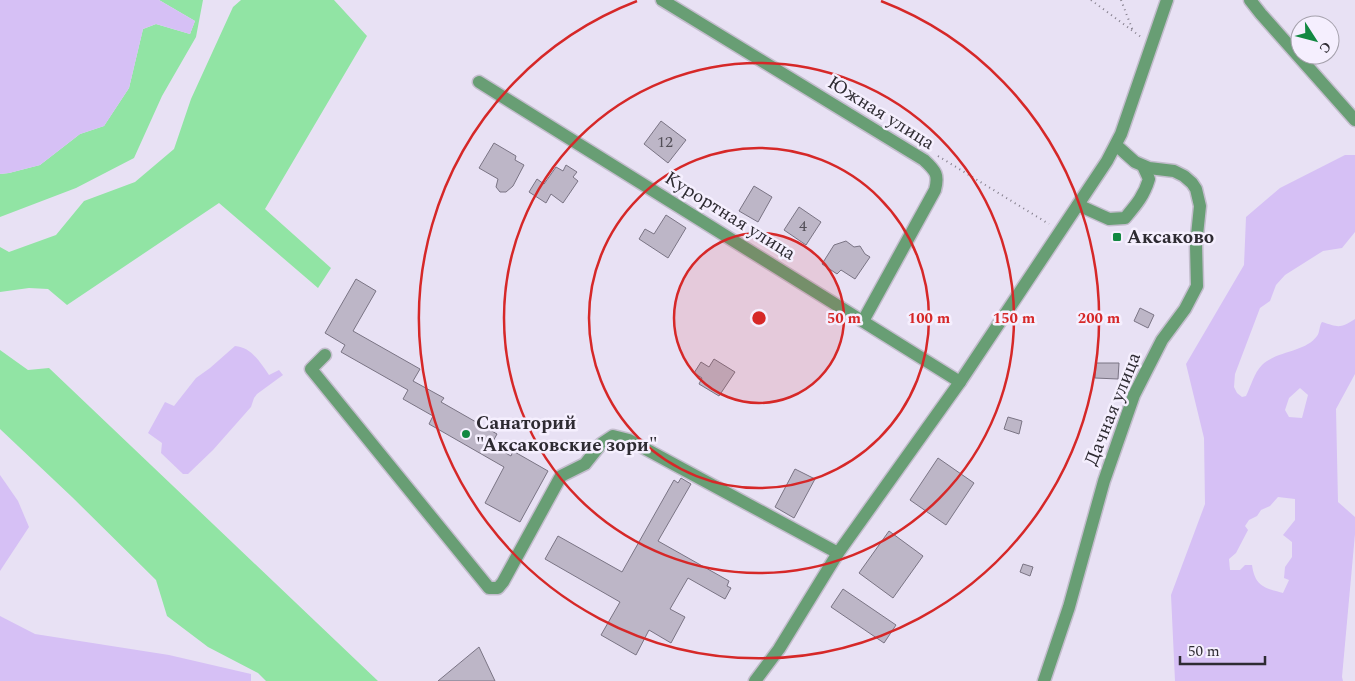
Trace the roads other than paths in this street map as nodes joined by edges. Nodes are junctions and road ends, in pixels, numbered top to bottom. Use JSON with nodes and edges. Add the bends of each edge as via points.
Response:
{"nodes":[{"id":1,"x":662,"y":0,"type":"edge"},
{"id":2,"x":1166,"y":0,"type":"edge"},
{"id":3,"x":1250,"y":0,"type":"edge"},
{"id":4,"x":479,"y":82,"type":"dead end"},
{"id":5,"x":1355,"y":120,"type":"edge"},
{"id":6,"x":1116,"y":145,"type":"junction"},
{"id":7,"x":1143,"y":166,"type":"junction"},
{"id":8,"x":1078,"y":205,"type":"junction"},
{"id":9,"x":864,"y":322,"type":"junction"},
{"id":10,"x":325,"y":355,"type":"dead end"},
{"id":11,"x":960,"y":382,"type":"junction"},
{"id":12,"x":838,"y":553,"type":"junction"},
{"id":13,"x":755,"y":681,"type":"edge"},
{"id":14,"x":1044,"y":681,"type":"edge"}],
"edges":[{"from":1,"to":9,"type":"street","name":"Южная улица","via":[[934,169],[938,179],[936,190]]},
{"from":2,"to":6,"type":"street"},
{"from":3,"to":5,"type":"street"},
{"from":4,"to":9,"type":"street","name":"Курортная улица"},
{"from":6,"to":7,"type":"street","name":"Дачная улица"},
{"from":6,"to":8,"type":"street"},
{"from":7,"to":8,"type":"street","via":[[1148,179],[1145,191],[1125,218],[1109,219]]},
{"from":7,"to":14,"type":"street","name":"Дачная улица","via":[[1174,171],[1196,189],[1200,206],[1196,245],[1197,286],[1162,340],[1134,395],[1104,481],[1069,607]]},
{"from":8,"to":11,"type":"street"},
{"from":9,"to":11,"type":"street","name":"Курортная улица"},
{"from":10,"to":12,"type":"street","via":[[312,369],[489,588],[498,588],[504,582],[561,476],[584,464],[600,444],[613,436],[628,440]]},
{"from":11,"to":12,"type":"street"},
{"from":12,"to":13,"type":"street","via":[[779,649]]}]}
